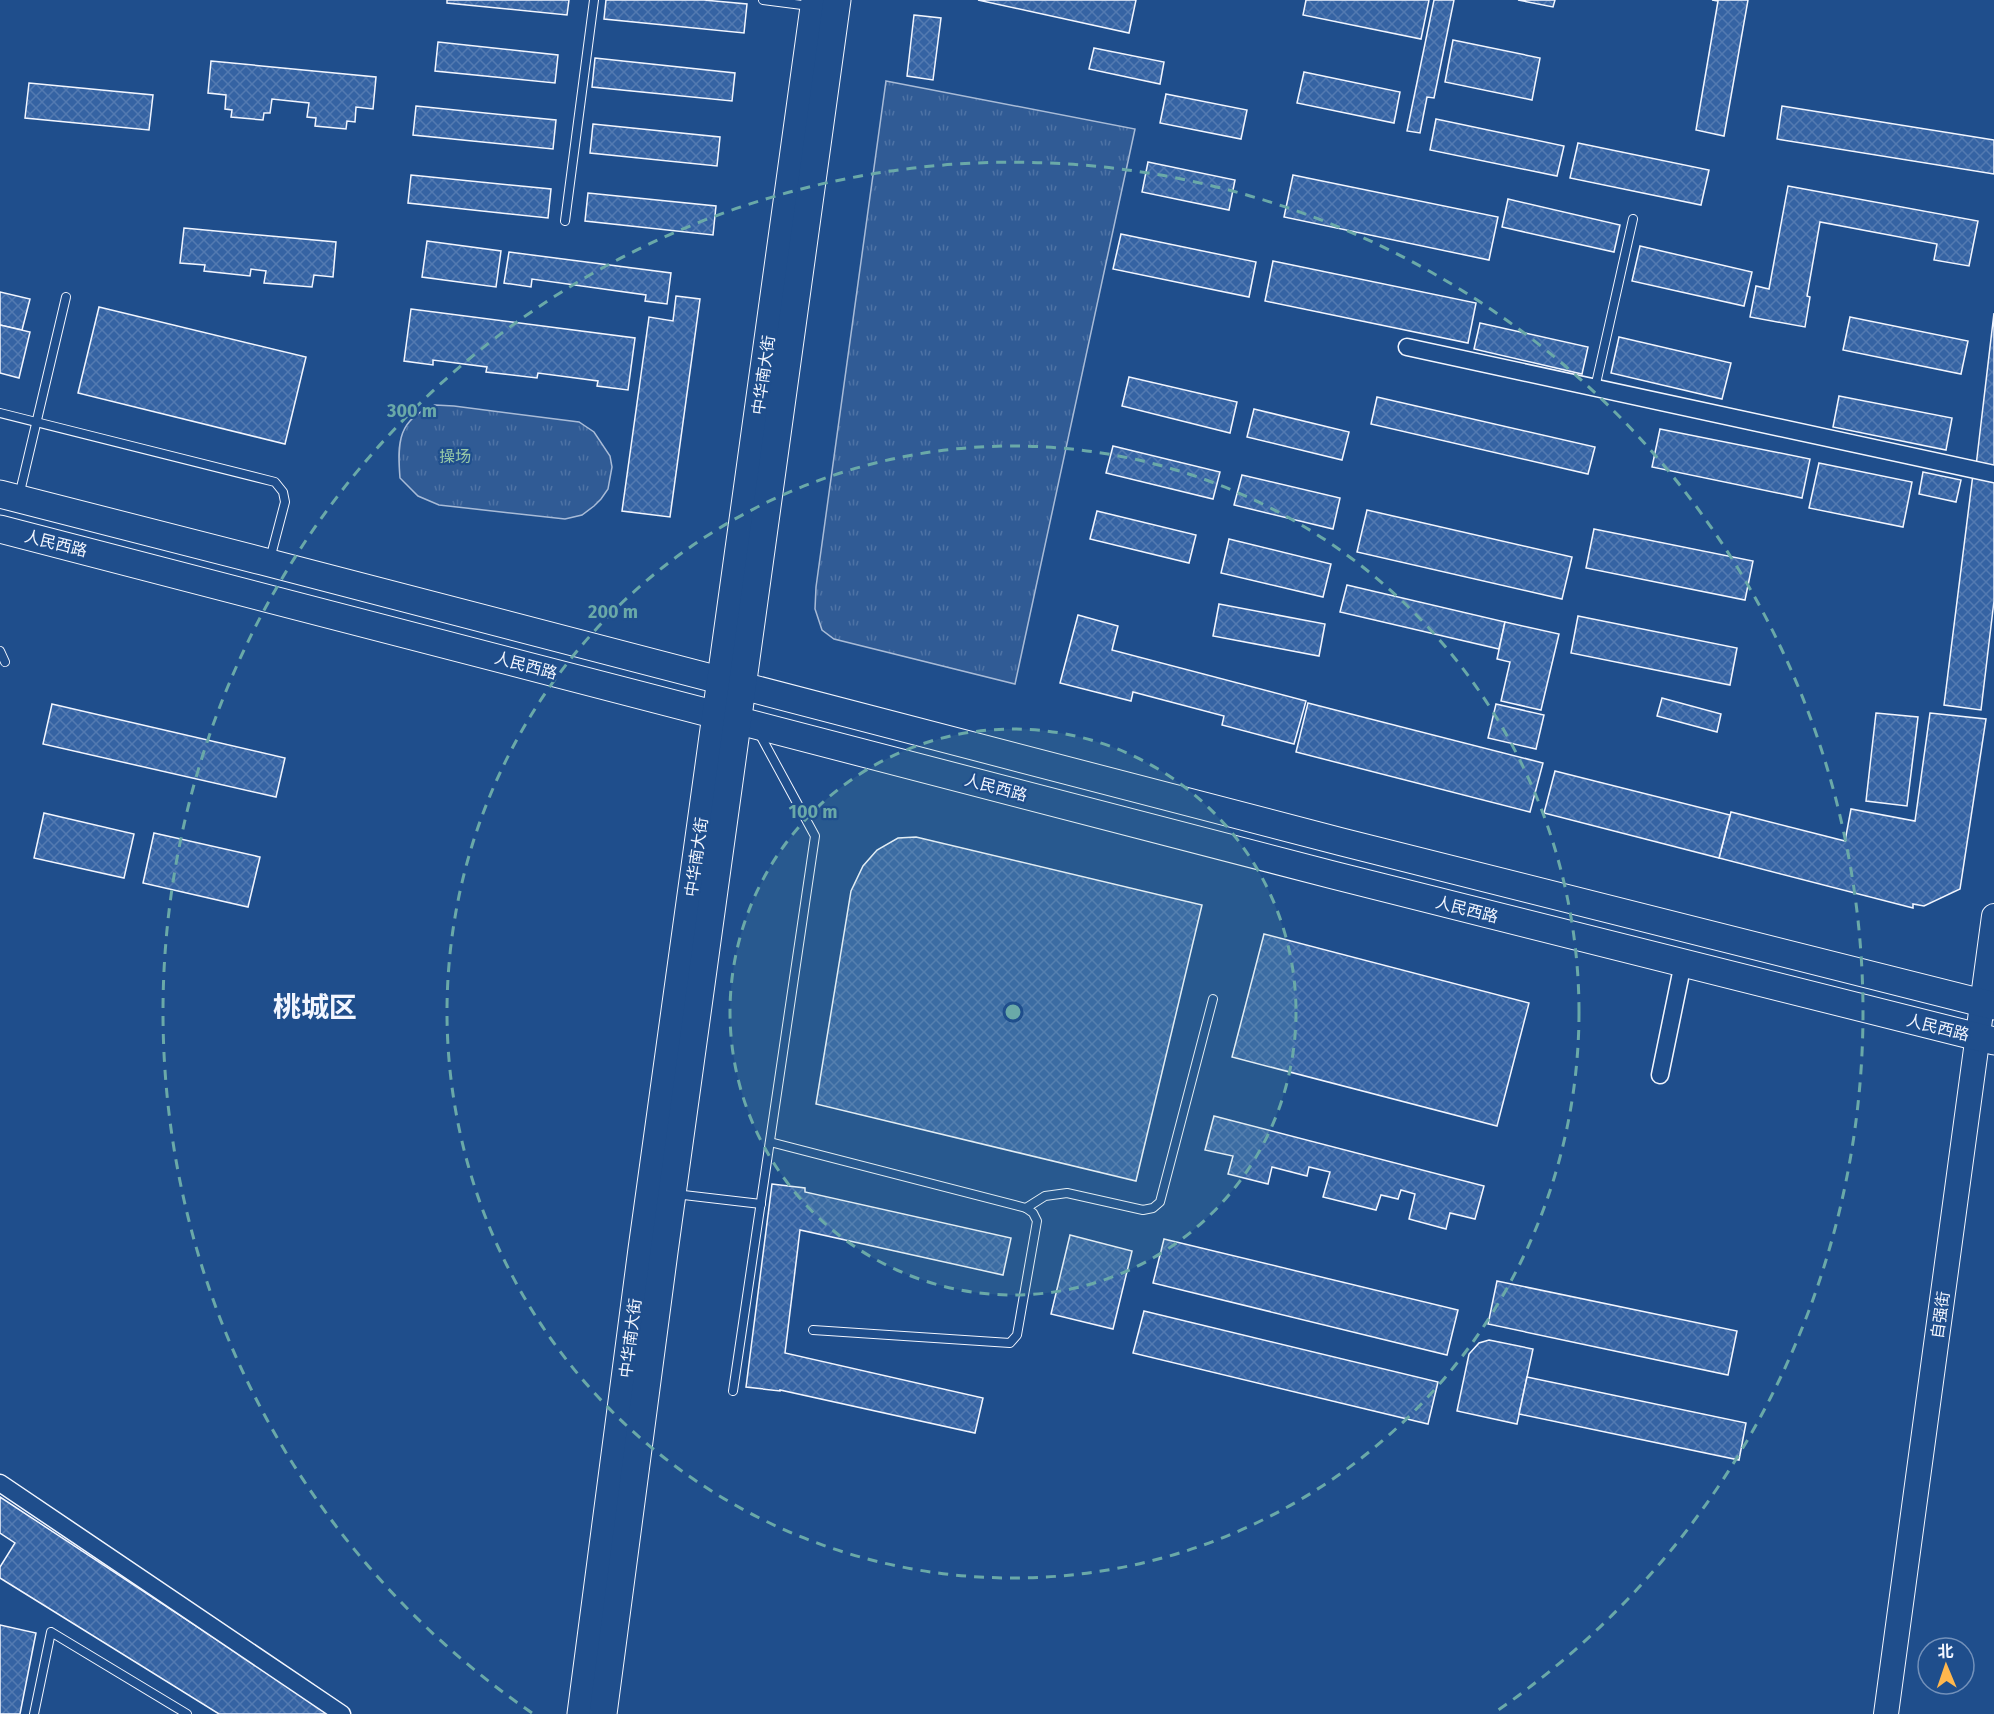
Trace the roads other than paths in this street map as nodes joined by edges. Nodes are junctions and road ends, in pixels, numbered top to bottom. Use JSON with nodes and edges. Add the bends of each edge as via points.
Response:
{"nodes":[{"id":1,"x":594,"y":0,"type":"edge"},
{"id":2,"x":763,"y":0,"type":"edge"},
{"id":3,"x":822,"y":2,"type":"edge"},
{"id":4,"x":1633,"y":219,"type":"dead end"},
{"id":5,"x":565,"y":221,"type":"dead end"},
{"id":6,"x":66,"y":297,"type":"dead end"},
{"id":7,"x":1407,"y":347,"type":"dead end"},
{"id":8,"x":1595,"y":388,"type":"junction"},
{"id":9,"x":0,"y":413,"type":"edge"},
{"id":10,"x":36,"y":422,"type":"junction"},
{"id":11,"x":1994,"y":474,"type":"edge"},
{"id":12,"x":9,"y":497,"type":"edge"},
{"id":13,"x":0,"y":529,"type":"edge"},
{"id":14,"x":270,"y":563,"type":"junction"},
{"id":15,"x":0,"y":651,"type":"edge"},
{"id":16,"x":5,"y":662,"type":"dead end"},
{"id":17,"x":731,"y":683,"type":"junction"},
{"id":18,"x":736,"y":719,"type":"junction"},
{"id":19,"x":1994,"y":916,"type":"edge"},
{"id":20,"x":1683,"y":963,"type":"junction"},
{"id":21,"x":1213,"y":999,"type":"dead end"},
{"id":22,"x":1988,"y":1004,"type":"edge"},
{"id":23,"x":1986,"y":1039,"type":"edge"},
{"id":24,"x":1660,"y":1075,"type":"dead end"},
{"id":25,"x":770,"y":1142,"type":"junction"},
{"id":26,"x":672,"y":1194,"type":"junction"},
{"id":27,"x":761,"y":1204,"type":"junction"},
{"id":28,"x":1026,"y":1208,"type":"junction"},
{"id":29,"x":813,"y":1330,"type":"dead end"},
{"id":30,"x":733,"y":1391,"type":"dead end"},
{"id":31,"x":0,"y":1483,"type":"edge"},
{"id":32,"x":34,"y":1714,"type":"edge"},
{"id":33,"x":187,"y":1714,"type":"edge"},
{"id":34,"x":342,"y":1714,"type":"edge"},
{"id":35,"x":581,"y":1714,"type":"edge"},
{"id":36,"x":603,"y":1714,"type":"edge"},
{"id":37,"x":1886,"y":1714,"type":"edge"}],
"edges":[{"from":1,"to":5,"type":"lane"},
{"from":2,"to":3,"type":"lane"},
{"from":3,"to":17,"type":"main road","name":"中华南大街"},
{"from":4,"to":8,"type":"lane"},
{"from":6,"to":10,"type":"lane"},
{"from":7,"to":8,"type":"street"},
{"from":8,"to":11,"type":"street"},
{"from":9,"to":10,"type":"lane"},
{"from":10,"to":12,"type":"lane"},
{"from":10,"to":14,"type":"lane","via":[[275,482],[285,502]]},
{"from":12,"to":14,"type":"main road","name":"人民西路"},
{"from":13,"to":18,"type":"main road","name":"人民西路"},
{"from":14,"to":17,"type":"main road","name":"人民西路"},
{"from":15,"to":16,"type":"lane"},
{"from":17,"to":18,"type":"main road","name":"中华南大街"},
{"from":17,"to":22,"type":"main road","name":"人民西路"},
{"from":18,"to":20,"type":"main road","name":"人民西路"},
{"from":18,"to":25,"type":"lane","via":[[815,836]]},
{"from":18,"to":26,"type":"main road","name":"中华南大街"},
{"from":18,"to":35,"type":"main road","name":"中华南大街","via":[[642,1249]]},
{"from":19,"to":22,"type":"street","name":"自强街"},
{"from":20,"to":23,"type":"main road","name":"人民西路"},
{"from":20,"to":24,"type":"street"},
{"from":21,"to":28,"type":"lane","via":[[1160,1202],[1143,1210],[1067,1193],[1045,1196]]},
{"from":22,"to":23,"type":"street","name":"自强街"},
{"from":23,"to":37,"type":"street","name":"自强街"},
{"from":25,"to":27,"type":"lane"},
{"from":25,"to":28,"type":"lane"},
{"from":26,"to":27,"type":"lane"},
{"from":26,"to":36,"type":"main road","name":"中华南大街"},
{"from":27,"to":30,"type":"lane"},
{"from":28,"to":29,"type":"lane","via":[[1037,1221],[1017,1335],[1010,1343]]},
{"from":31,"to":34,"type":"street"},
{"from":32,"to":33,"type":"lane","via":[[51,1632]]}]}
